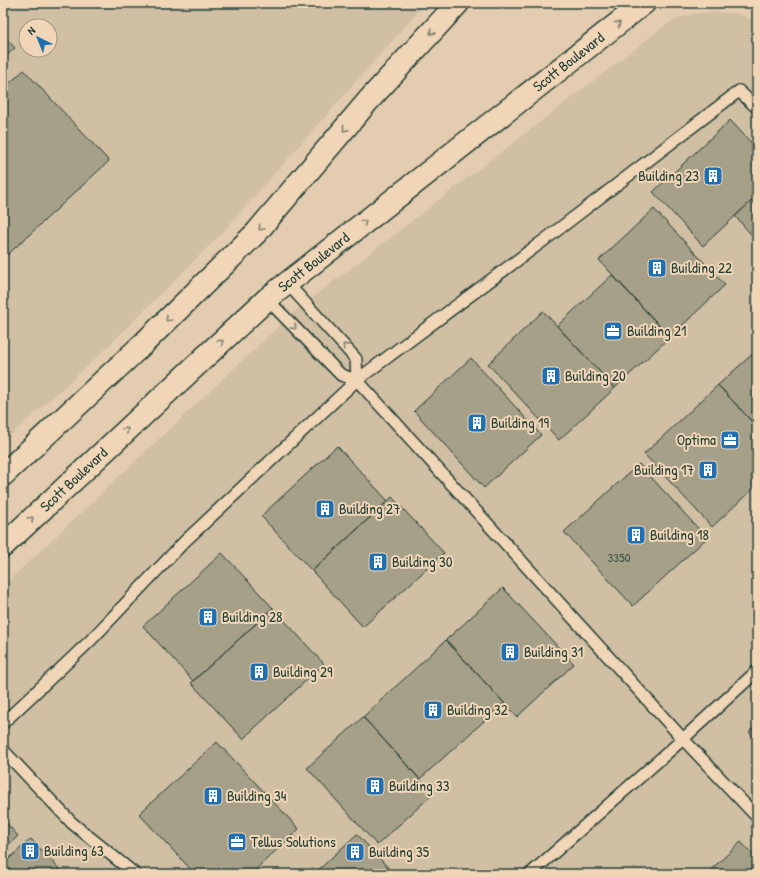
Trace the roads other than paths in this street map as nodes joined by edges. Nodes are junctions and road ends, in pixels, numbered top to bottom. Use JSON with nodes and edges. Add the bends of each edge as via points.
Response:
{"nodes":[{"id":1,"x":458,"y":3,"type":"edge"},
{"id":2,"x":644,"y":3,"type":"edge"},
{"id":3,"x":757,"y":108,"type":"edge"},
{"id":4,"x":287,"y":282,"type":"junction"},
{"id":5,"x":267,"y":299,"type":"junction"},
{"id":6,"x":357,"y":380,"type":"junction"},
{"id":7,"x":3,"y":475,"type":"edge"},
{"id":8,"x":3,"y":546,"type":"edge"},
{"id":9,"x":757,"y":671,"type":"edge"},
{"id":10,"x":3,"y":723,"type":"edge"},
{"id":11,"x":683,"y":739,"type":"junction"},
{"id":12,"x":3,"y":750,"type":"edge"},
{"id":13,"x":757,"y":817,"type":"edge"},
{"id":14,"x":135,"y":874,"type":"edge"},
{"id":15,"x":530,"y":874,"type":"edge"}],
"edges":[{"from":1,"to":7,"type":"main road","one_way":true,"via":[[368,101],[256,233],[145,342]]},
{"from":4,"to":2,"type":"main road","name":"Scott Boulevard","one_way":true},
{"from":3,"to":6,"type":"lane","via":[[738,91],[551,236]]},
{"from":4,"to":5,"type":"main road","name":"Scott Boulevard"},
{"from":6,"to":4,"type":"lane","one_way":true,"via":[[356,359]]},
{"from":5,"to":6,"type":"lane","one_way":true,"via":[[341,374]]},
{"from":8,"to":5,"type":"main road","name":"Scott Boulevard","one_way":true},
{"from":6,"to":10,"type":"lane","via":[[184,542],[90,641]]},
{"from":6,"to":11,"type":"lane"},
{"from":9,"to":11,"type":"lane"},
{"from":11,"to":13,"type":"lane"},
{"from":11,"to":15,"type":"lane"},
{"from":12,"to":14,"type":"lane","via":[[72,823]]}]}
